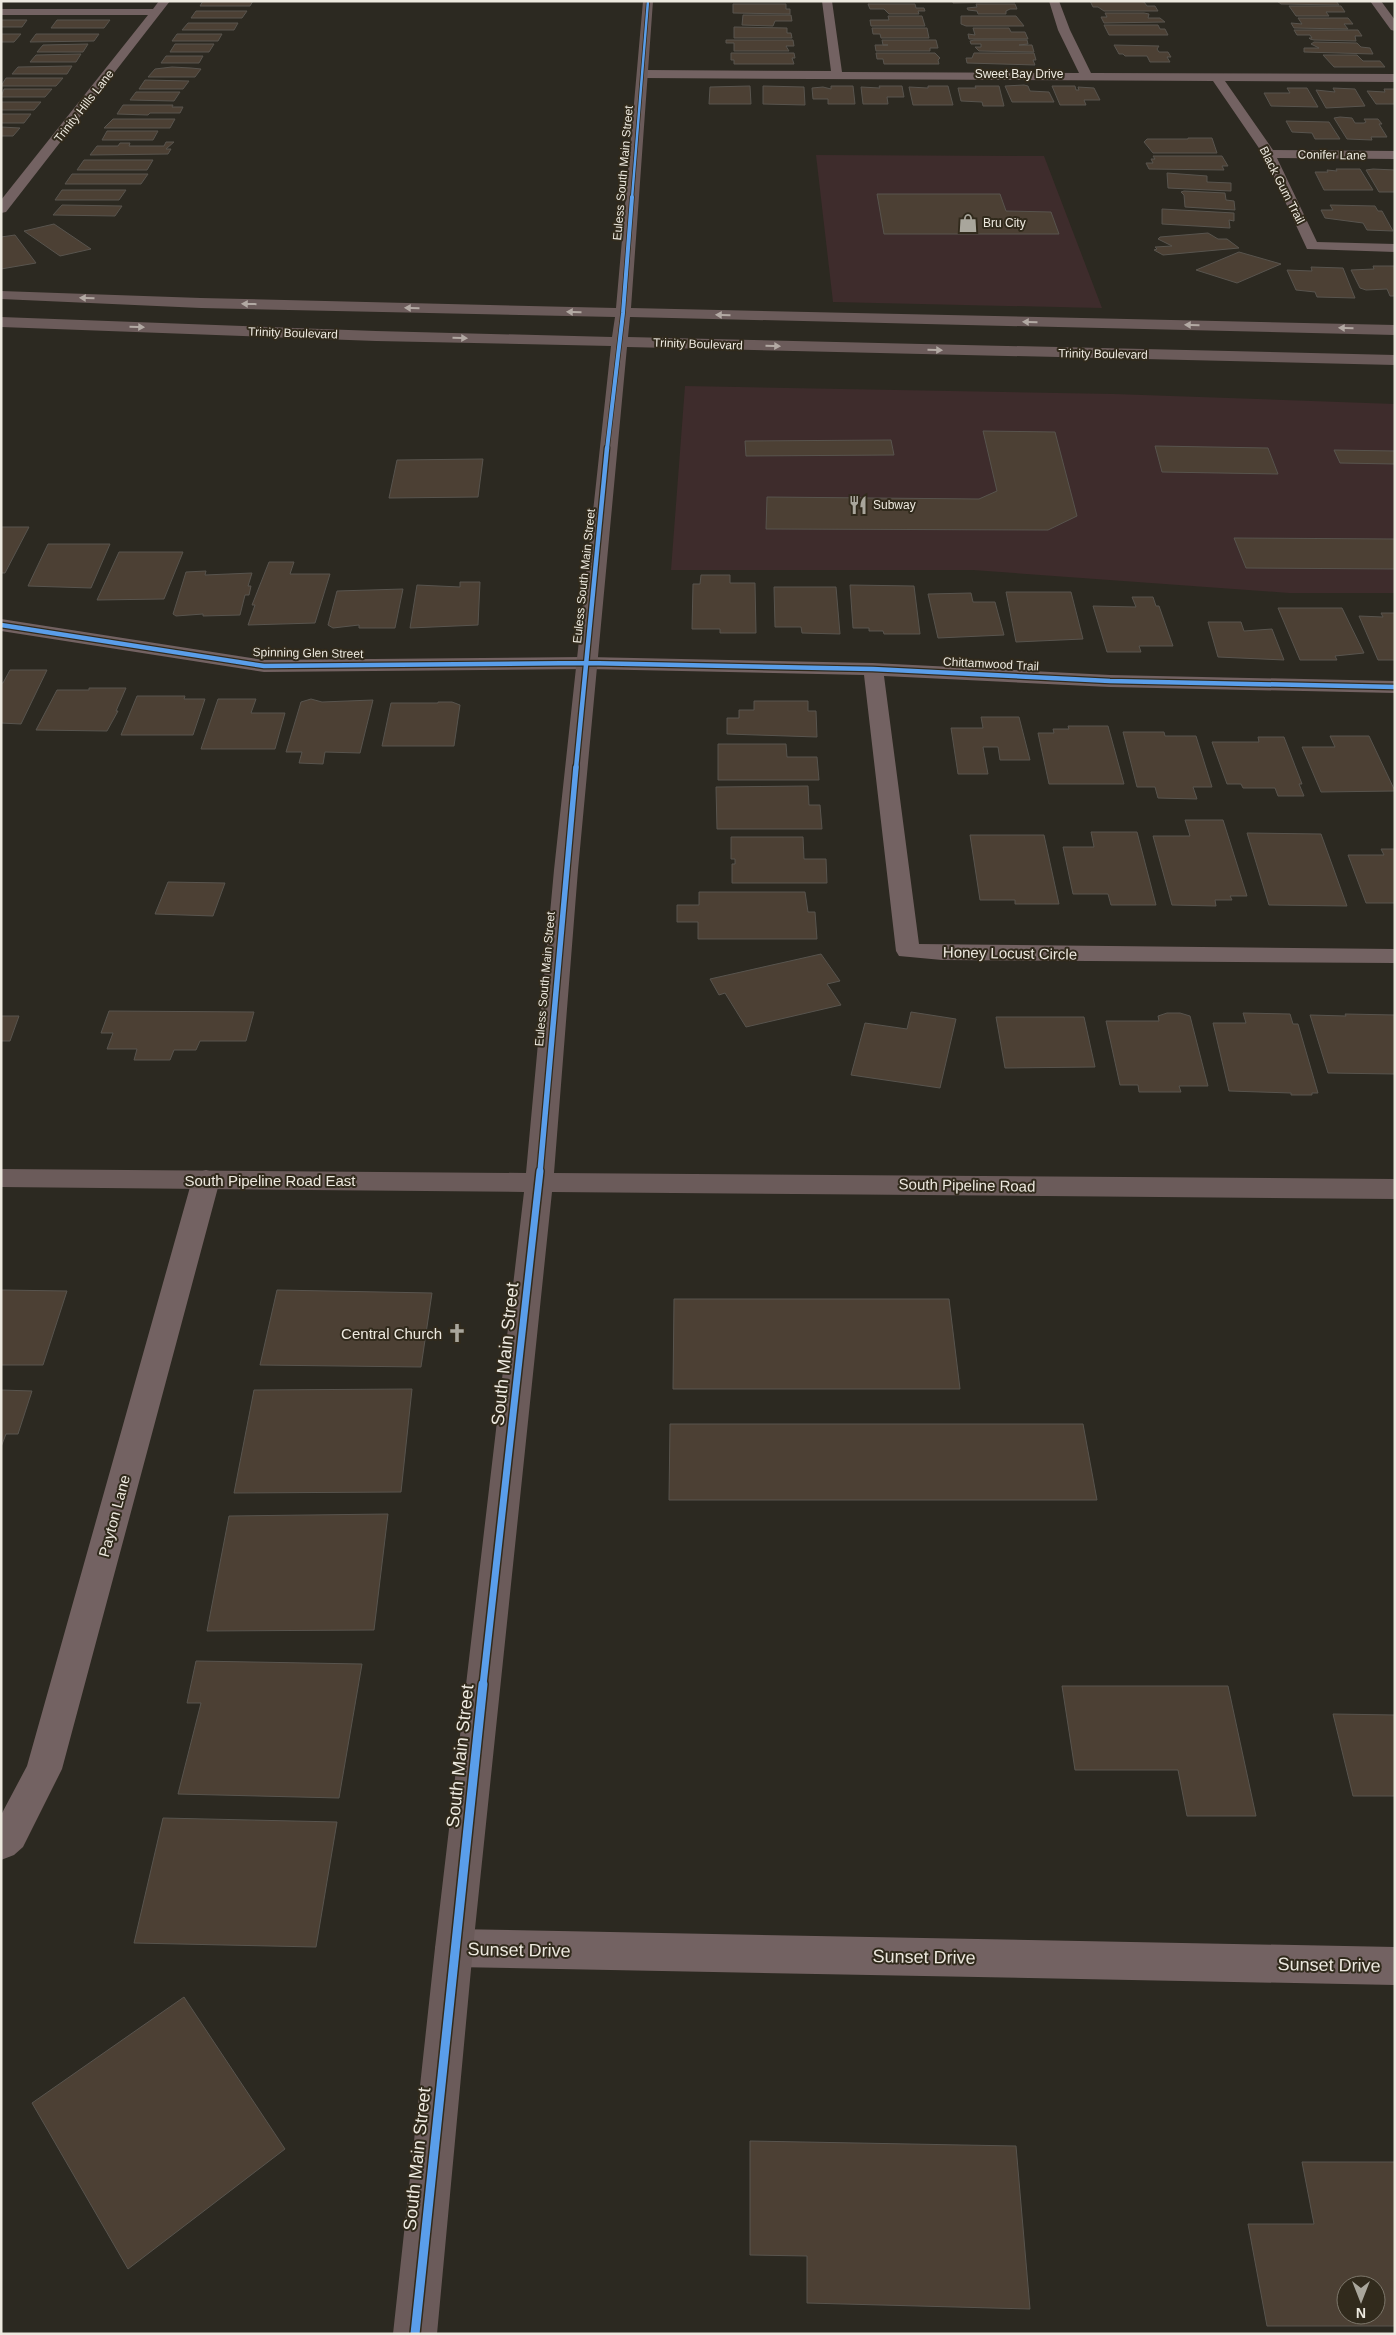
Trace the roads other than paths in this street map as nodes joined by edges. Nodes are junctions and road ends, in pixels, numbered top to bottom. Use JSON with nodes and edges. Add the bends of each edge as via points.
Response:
{"nodes":[{"id":1,"x":165,"y":1,"type":"edge"},
{"id":2,"x":648,"y":1,"type":"edge"},
{"id":3,"x":827,"y":1,"type":"edge"},
{"id":4,"x":1054,"y":1,"type":"edge"},
{"id":5,"x":1375,"y":1,"type":"edge"},
{"id":6,"x":1,"y":12,"type":"edge"},
{"id":7,"x":157,"y":12,"type":"junction"},
{"id":8,"x":1395,"y":28,"type":"edge"},
{"id":9,"x":643,"y":74,"type":"junction"},
{"id":10,"x":837,"y":74,"type":"junction"},
{"id":11,"x":1086,"y":75,"type":"junction"},
{"id":12,"x":1216,"y":76,"type":"junction"},
{"id":13,"x":1395,"y":78,"type":"edge"},
{"id":14,"x":1269,"y":154,"type":"junction"},
{"id":15,"x":1395,"y":156,"type":"edge"},
{"id":16,"x":1,"y":209,"type":"edge"},
{"id":17,"x":1395,"y":248,"type":"edge"},
{"id":18,"x":1,"y":295,"type":"edge"},
{"id":19,"x":623,"y":313,"type":"junction"},
{"id":20,"x":1,"y":322,"type":"edge"},
{"id":21,"x":1241,"y":326,"type":"junction"},
{"id":22,"x":1395,"y":330,"type":"edge"},
{"id":23,"x":619,"y":342,"type":"junction"},
{"id":24,"x":1254,"y":357,"type":"junction"},
{"id":25,"x":1395,"y":360,"type":"edge"},
{"id":26,"x":1,"y":625,"type":"edge"},
{"id":27,"x":587,"y":663,"type":"junction"},
{"id":28,"x":873,"y":669,"type":"junction"},
{"id":29,"x":1395,"y":687,"type":"edge"},
{"id":30,"x":1395,"y":956,"type":"edge"},
{"id":31,"x":1,"y":1178,"type":"edge"},
{"id":32,"x":206,"y":1180,"type":"junction"},
{"id":33,"x":539,"y":1183,"type":"junction"},
{"id":34,"x":1395,"y":1189,"type":"edge"},
{"id":35,"x":1,"y":1843,"type":"edge"},
{"id":36,"x":454,"y":1948,"type":"junction"},
{"id":37,"x":1395,"y":1966,"type":"edge"},
{"id":38,"x":415,"y":2334,"type":"edge"}],
"edges":[{"from":1,"to":7,"type":"street","name":"Trinity Hills Lane"},
{"from":2,"to":9,"type":"street","name":"Euless South Main Street"},
{"from":3,"to":10,"type":"street"},
{"from":4,"to":11,"type":"street"},
{"from":5,"to":8,"type":"street"},
{"from":6,"to":7,"type":"street"},
{"from":7,"to":16,"type":"street","name":"Trinity Hills Lane"},
{"from":9,"to":10,"type":"street","name":"Sweet Bay Drive"},
{"from":9,"to":19,"type":"street","name":"Euless South Main Street"},
{"from":10,"to":11,"type":"street","name":"Sweet Bay Drive"},
{"from":11,"to":12,"type":"street","name":"Sweet Bay Drive"},
{"from":12,"to":13,"type":"street","name":"Sweet Bay Drive"},
{"from":12,"to":14,"type":"street","name":"Black Gum Trail"},
{"from":14,"to":15,"type":"street","name":"Conifer Lane"},
{"from":14,"to":17,"type":"street","name":"Black Gum Trail","via":[[1312,246]]},
{"from":19,"to":18,"type":"street","name":"Trinity Boulevard","one_way":true},
{"from":21,"to":19,"type":"street","name":"Trinity Boulevard","one_way":true},
{"from":19,"to":23,"type":"street","name":"Euless South Main Street"},
{"from":20,"to":23,"type":"street","name":"Trinity Boulevard","one_way":true},
{"from":22,"to":21,"type":"street","name":"Trinity Boulevard","one_way":true},
{"from":21,"to":24,"type":"street"},
{"from":23,"to":24,"type":"street","name":"Trinity Boulevard","one_way":true},
{"from":23,"to":27,"type":"street","name":"Euless South Main Street"},
{"from":24,"to":25,"type":"street","name":"Trinity Boulevard"},
{"from":26,"to":27,"type":"street","name":"Spinning Glen Street","via":[[264,666]]},
{"from":27,"to":28,"type":"street","name":"Chittamwood Trail"},
{"from":27,"to":33,"type":"street","name":"Euless South Main Street"},
{"from":28,"to":29,"type":"street","name":"Chittamwood Trail","via":[[1110,681]]},
{"from":28,"to":30,"type":"street","name":"Honey Locust Circle","via":[[908,950]]},
{"from":31,"to":32,"type":"street","name":"South Pipeline Road East"},
{"from":32,"to":33,"type":"street","name":"South Pipeline Road East"},
{"from":32,"to":35,"type":"street","name":"Payton Lane","via":[[53,1740],[44,1769],[10,1835]]},
{"from":33,"to":34,"type":"street","name":"South Pipeline Road"},
{"from":33,"to":36,"type":"street","name":"South Main Street"},
{"from":36,"to":37,"type":"street","name":"Sunset Drive"},
{"from":36,"to":38,"type":"street","name":"South Main Street"}]}
